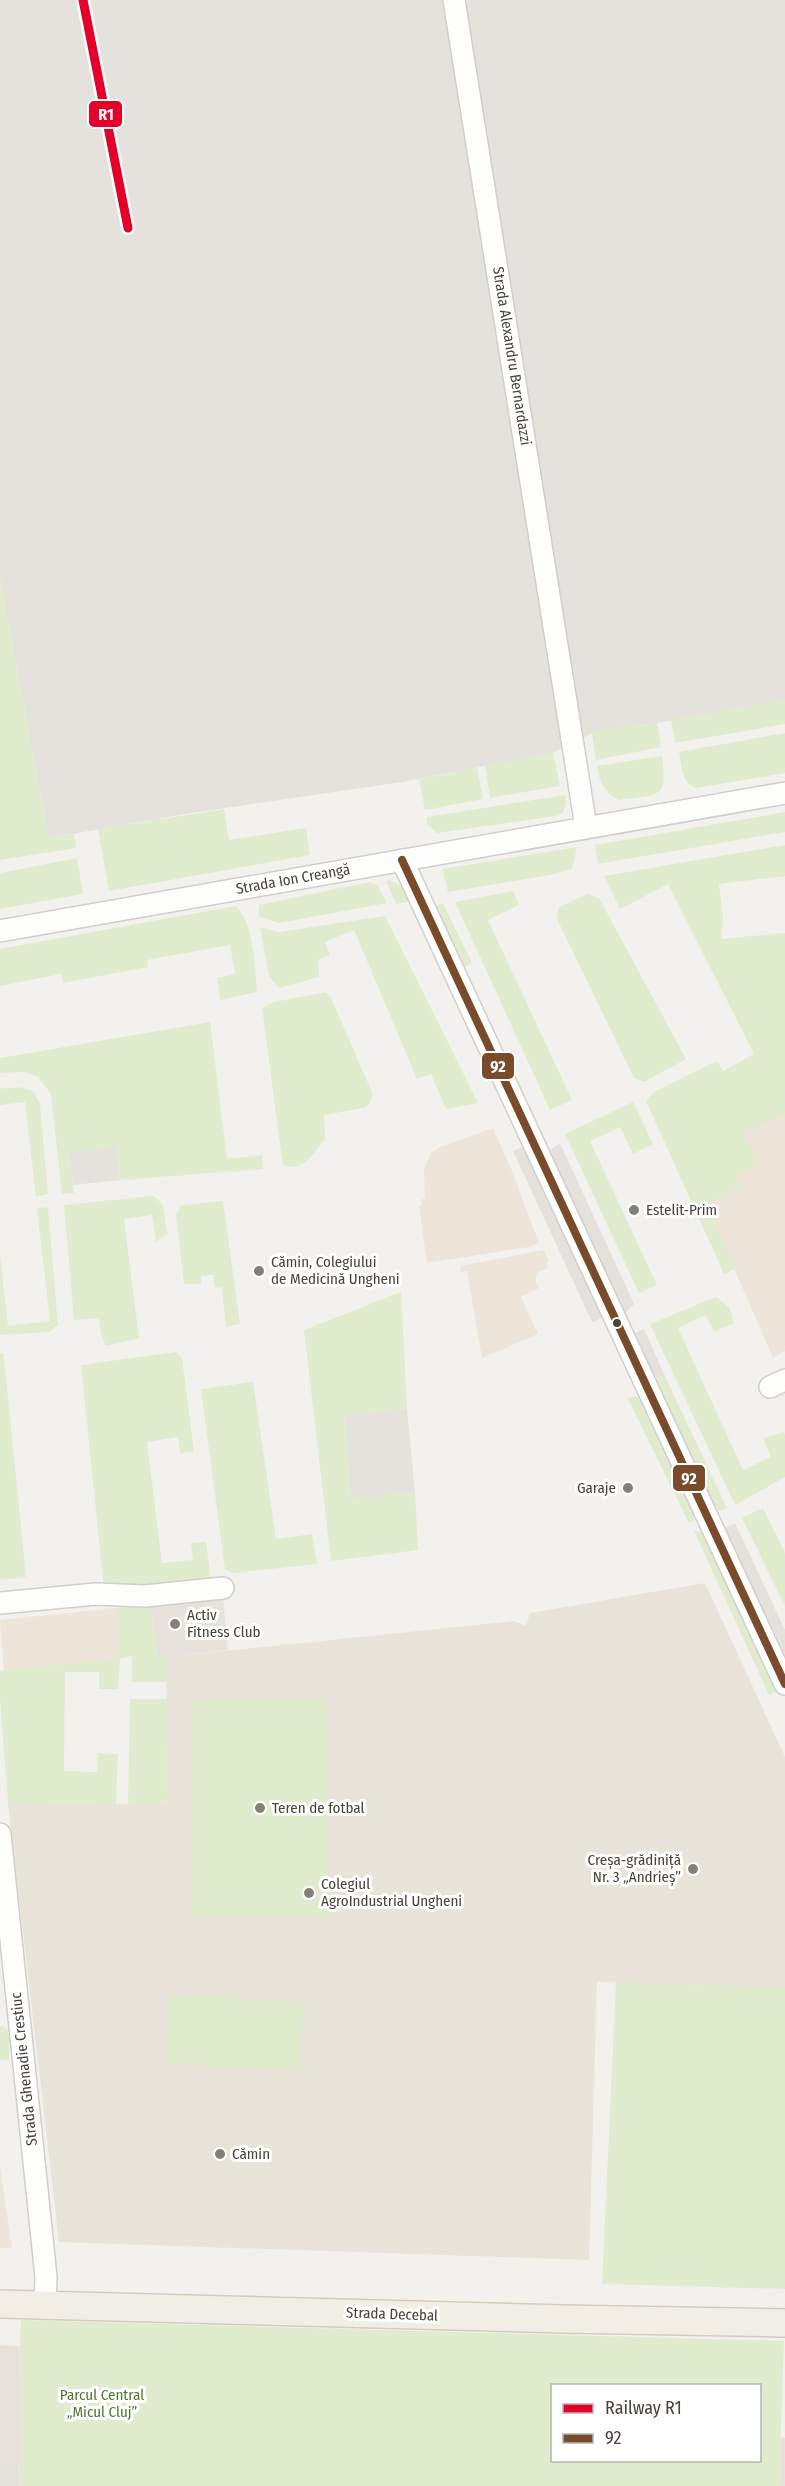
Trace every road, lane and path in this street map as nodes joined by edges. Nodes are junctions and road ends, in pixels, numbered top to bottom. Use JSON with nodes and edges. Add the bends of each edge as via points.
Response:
{"nodes":[{"id":1,"x":454,"y":0,"type":"edge"},
{"id":2,"x":785,"y":792,"type":"edge"},
{"id":3,"x":586,"y":827,"type":"junction"},
{"id":4,"x":402,"y":860,"type":"junction"},
{"id":5,"x":0,"y":931,"type":"edge"},
{"id":6,"x":223,"y":1587,"type":"dead end"},
{"id":7,"x":0,"y":1603,"type":"edge"},
{"id":8,"x":785,"y":1684,"type":"edge"},
{"id":9,"x":0,"y":1834,"type":"edge"},
{"id":10,"x":0,"y":2304,"type":"edge"},
{"id":11,"x":45,"y":2304,"type":"junction"},
{"id":12,"x":785,"y":2323,"type":"edge"}],
"edges":[{"from":1,"to":3,"type":"street","name":"Strada Alexandru Bernardazzi"},
{"from":2,"to":3,"type":"street","name":"Strada Ion Creangă"},
{"from":3,"to":4,"type":"street","name":"Strada Ion Creangă"},
{"from":4,"to":5,"type":"street","name":"Strada Ion Creangă"},
{"from":4,"to":8,"type":"street"},
{"from":6,"to":7,"type":"street","via":[[145,1596],[96,1594]]},
{"from":9,"to":11,"type":"street","name":"Strada Ghenadie Crestiuc","via":[[46,2277]]},
{"from":10,"to":11,"type":"main road","name":"Strada Decebal"},
{"from":11,"to":12,"type":"main road","name":"Strada Decebal"}]}
